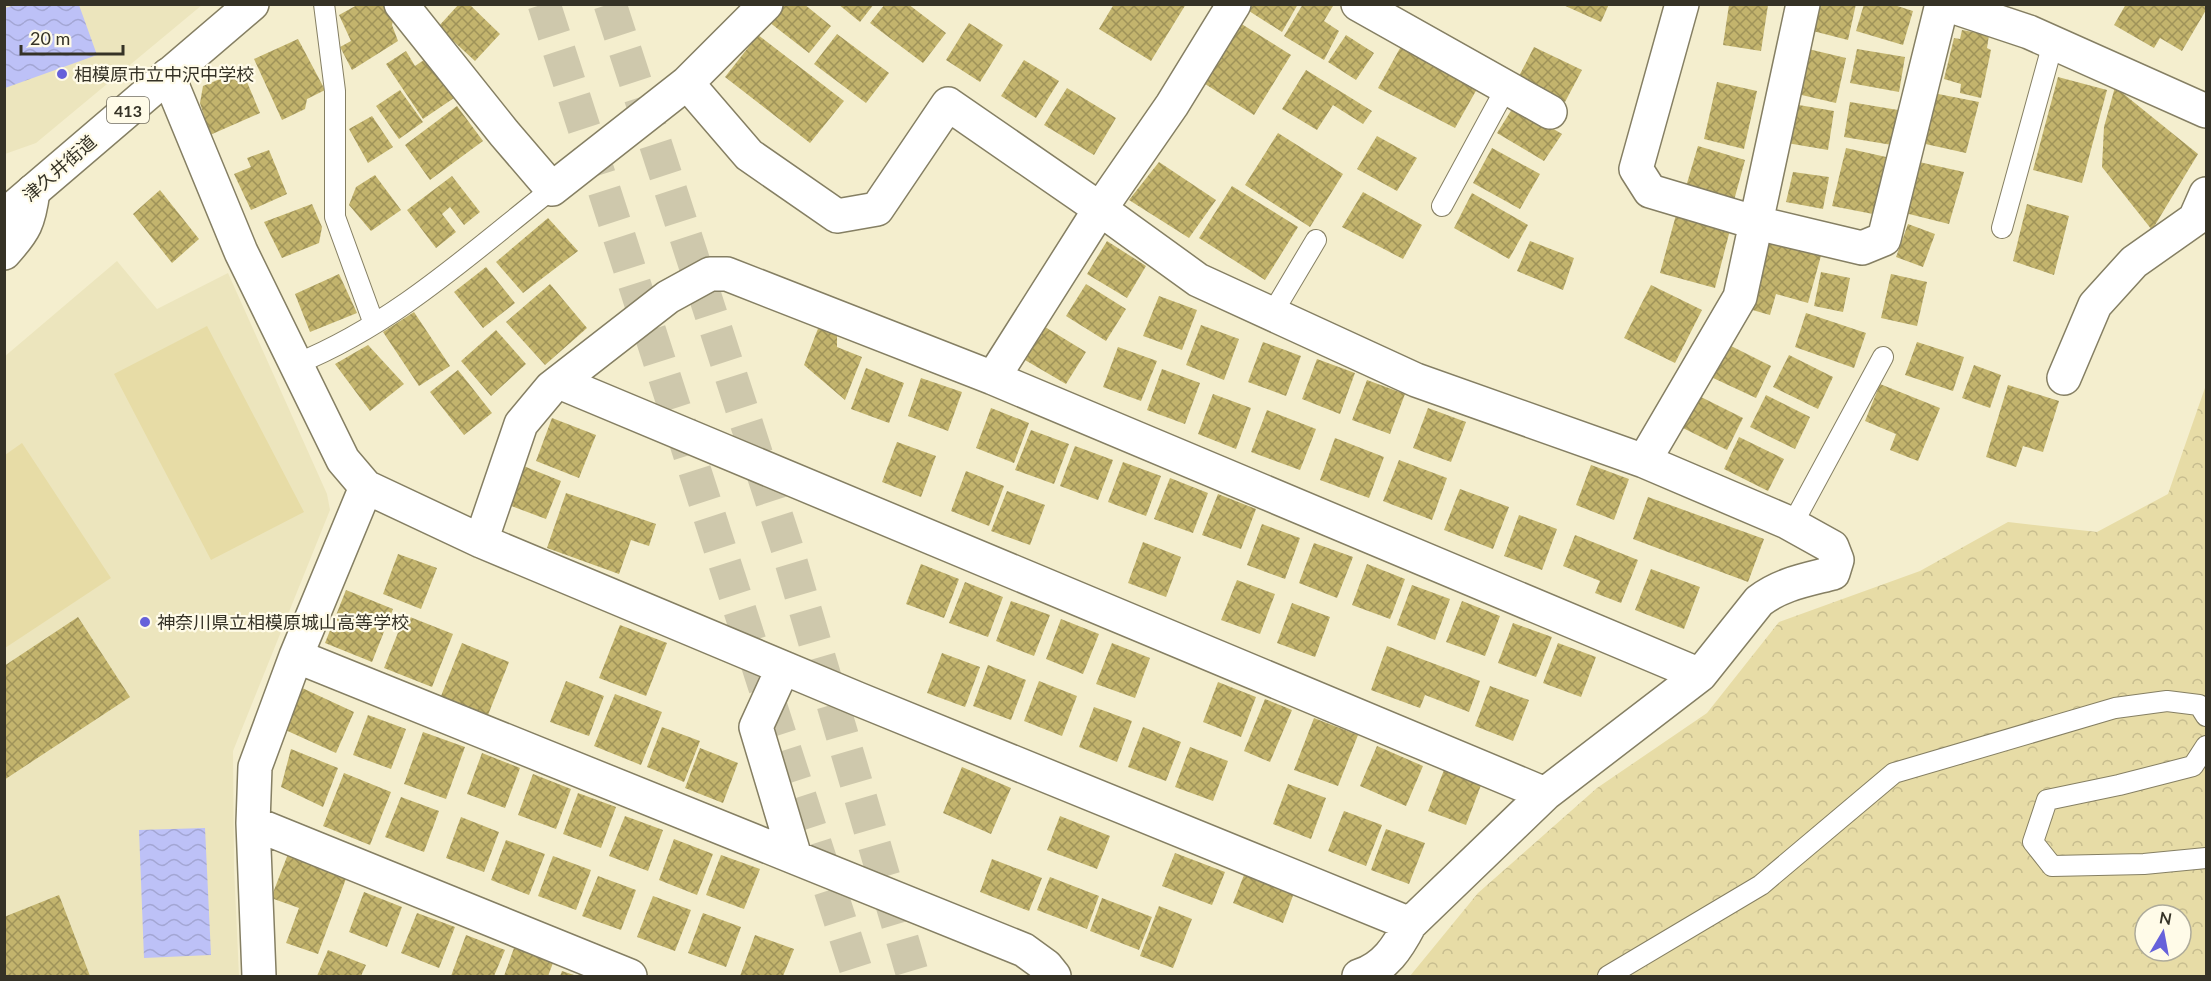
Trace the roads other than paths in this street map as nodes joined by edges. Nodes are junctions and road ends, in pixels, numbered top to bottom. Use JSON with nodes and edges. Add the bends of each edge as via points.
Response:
{"nodes":[{"id":1,"x":252,"y":4,"type":"edge"},
{"id":2,"x":324,"y":4,"type":"edge"},
{"id":3,"x":401,"y":4,"type":"edge"},
{"id":4,"x":766,"y":4,"type":"edge"},
{"id":5,"x":1234,"y":4,"type":"edge"},
{"id":6,"x":1358,"y":4,"type":"edge"},
{"id":7,"x":1682,"y":4,"type":"edge"},
{"id":8,"x":1803,"y":4,"type":"edge"},
{"id":9,"x":1944,"y":4,"type":"edge"},
{"id":10,"x":2053,"y":43,"type":"junction"},
{"id":11,"x":168,"y":75,"type":"junction"},
{"id":12,"x":687,"y":83,"type":"junction"},
{"id":13,"x":1506,"y":88,"type":"junction"},
{"id":14,"x":2206,"y":111,"type":"edge"},
{"id":15,"x":1550,"y":112,"type":"dead end"},
{"id":16,"x":552,"y":189,"type":"junction"},
{"id":17,"x":33,"y":191,"type":"junction"},
{"id":18,"x":2206,"y":194,"type":"edge"},
{"id":19,"x":1442,"y":206,"type":"dead end"},
{"id":20,"x":1100,"y":208,"type":"junction"},
{"id":21,"x":4,"y":216,"type":"edge"},
{"id":22,"x":1757,"y":223,"type":"junction"},
{"id":23,"x":2002,"y":228,"type":"dead end"},
{"id":24,"x":1316,"y":240,"type":"dead end"},
{"id":25,"x":4,"y":253,"type":"edge"},
{"id":26,"x":1272,"y":314,"type":"junction"},
{"id":27,"x":374,"y":324,"type":"junction"},
{"id":28,"x":1883,"y":357,"type":"dead end"},
{"id":29,"x":296,"y":364,"type":"junction"},
{"id":30,"x":993,"y":378,"type":"junction"},
{"id":31,"x":2064,"y":378,"type":"dead end"},
{"id":32,"x":559,"y":382,"type":"junction"},
{"id":33,"x":1644,"y":461,"type":"junction"},
{"id":34,"x":366,"y":487,"type":"junction"},
{"id":35,"x":1792,"y":525,"type":"junction"},
{"id":36,"x":481,"y":542,"type":"junction"},
{"id":37,"x":296,"y":656,"type":"junction"},
{"id":38,"x":783,"y":668,"type":"junction"},
{"id":39,"x":1700,"y":675,"type":"junction"},
{"id":40,"x":2206,"y":716,"type":"edge"},
{"id":41,"x":2206,"y":746,"type":"edge"},
{"id":42,"x":1545,"y":794,"type":"junction"},
{"id":43,"x":253,"y":823,"type":"junction"},
{"id":44,"x":795,"y":857,"type":"junction"},
{"id":45,"x":2206,"y":858,"type":"edge"},
{"id":46,"x":1410,"y":924,"type":"junction"},
{"id":47,"x":259,"y":976,"type":"edge"},
{"id":48,"x":630,"y":976,"type":"edge"},
{"id":49,"x":1054,"y":976,"type":"edge"},
{"id":50,"x":1359,"y":976,"type":"edge"},
{"id":51,"x":1608,"y":976,"type":"edge"}],
"edges":[{"from":1,"to":11,"type":"main road","name":"津久井街道","number":"413"},
{"from":2,"to":27,"type":"lane","via":[[335,91],[335,217]]},
{"from":3,"to":16,"type":"main road"},
{"from":4,"to":12,"type":"main road"},
{"from":5,"to":20,"type":"main road","via":[[1172,105]]},
{"from":6,"to":13,"type":"main road"},
{"from":7,"to":22,"type":"main road","via":[[1636,169],[1650,191]]},
{"from":8,"to":22,"type":"main road"},
{"from":9,"to":10,"type":"main road"},
{"from":9,"to":22,"type":"main road","via":[[1884,239],[1862,248]]},
{"from":10,"to":14,"type":"main road"},
{"from":10,"to":23,"type":"lane"},
{"from":11,"to":17,"type":"main road","name":"津久井街道","number":"413"},
{"from":11,"to":29,"type":"main road","via":[[241,252]]},
{"from":12,"to":16,"type":"main road"},
{"from":12,"to":20,"type":"main road","via":[[749,155],[837,216],[877,209],[948,104]]},
{"from":13,"to":15,"type":"main road"},
{"from":13,"to":19,"type":"lane"},
{"from":16,"to":27,"type":"lane","via":[[411,301]]},
{"from":17,"to":21,"type":"main road","name":"津久井街道","number":"413"},
{"from":17,"to":25,"type":"main road","via":[[30,216]]},
{"from":18,"to":31,"type":"main road","via":[[2195,219],[2134,262],[2095,305]]},
{"from":20,"to":26,"type":"main road","via":[[1198,280]]},
{"from":20,"to":30,"type":"main road"},
{"from":22,"to":33,"type":"main road","via":[[1740,297]]},
{"from":24,"to":26,"type":"lane"},
{"from":26,"to":33,"type":"main road","via":[[1416,380]]},
{"from":27,"to":29,"type":"lane","via":[[346,342]]},
{"from":28,"to":35,"type":"lane"},
{"from":29,"to":34,"type":"main road","via":[[343,460]]},
{"from":30,"to":32,"type":"main road","via":[[727,274],[710,274],[668,297]]},
{"from":30,"to":39,"type":"main road"},
{"from":32,"to":36,"type":"main road","via":[[521,424]]},
{"from":32,"to":42,"type":"main road"},
{"from":33,"to":35,"type":"main road"},
{"from":34,"to":36,"type":"main road"},
{"from":34,"to":37,"type":"main road"},
{"from":35,"to":39,"type":"main road","via":[[1832,547],[1837,560],[1833,573],[1791,583],[1759,601]]},
{"from":36,"to":38,"type":"main road"},
{"from":37,"to":43,"type":"main road","via":[[255,767]]},
{"from":37,"to":44,"type":"main road"},
{"from":38,"to":44,"type":"main road","via":[[756,727]]},
{"from":38,"to":46,"type":"main road"},
{"from":39,"to":42,"type":"main road"},
{"from":40,"to":51,"type":"lane","via":[[2199,705],[2167,701],[2115,708],[1894,773],[1761,885]]},
{"from":41,"to":45,"type":"lane","via":[[2193,766],[2047,800],[2033,842],[2052,866]]},
{"from":42,"to":46,"type":"main road"},
{"from":43,"to":47,"type":"main road"},
{"from":43,"to":48,"type":"main road"},
{"from":44,"to":49,"type":"main road","via":[[1024,950]]},
{"from":46,"to":50,"type":"main road","via":[[1385,962]]}]}
